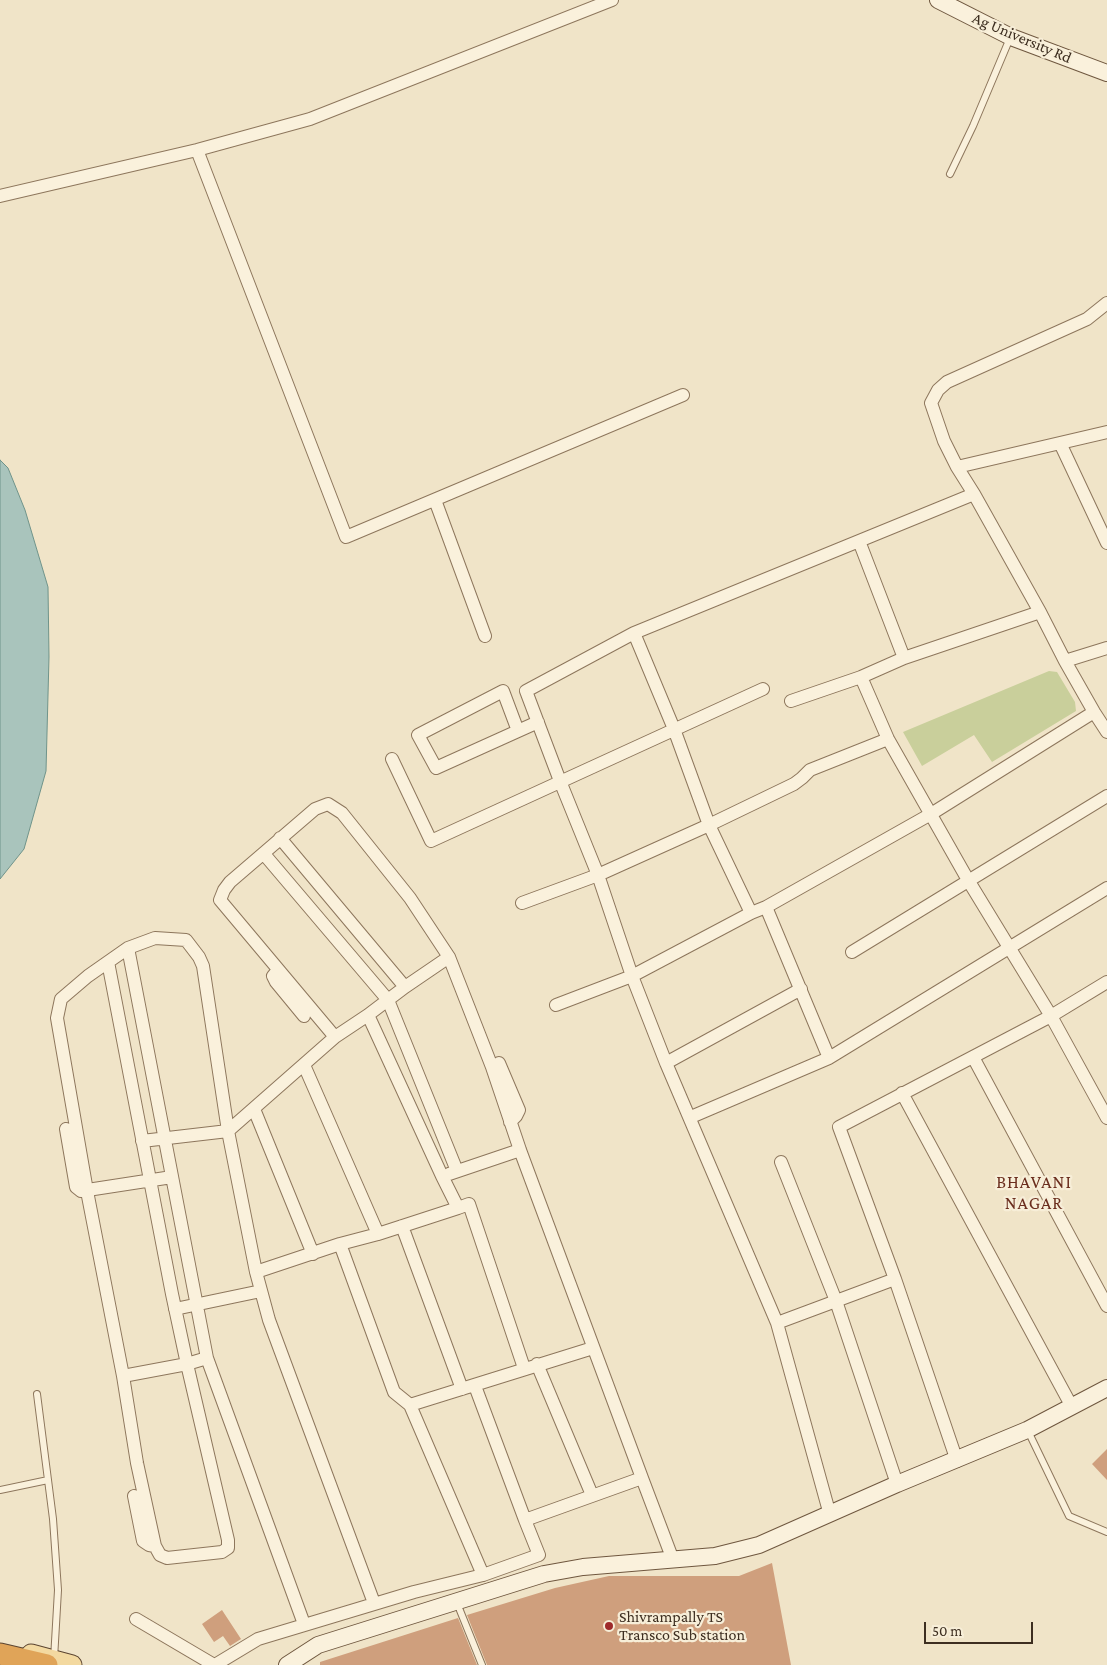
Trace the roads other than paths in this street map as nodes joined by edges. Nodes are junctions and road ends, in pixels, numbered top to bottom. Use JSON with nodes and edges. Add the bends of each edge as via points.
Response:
{"nodes":[{"id":1,"x":612,"y":0,"type":"edge"},
{"id":2,"x":938,"y":0,"type":"edge"},
{"id":3,"x":1011,"y":37,"type":"junction"},
{"id":4,"x":1107,"y":74,"type":"edge"},
{"id":5,"x":198,"y":150,"type":"junction"},
{"id":6,"x":950,"y":174,"type":"dead end"},
{"id":7,"x":0,"y":196,"type":"edge"},
{"id":8,"x":1107,"y":303,"type":"edge"},
{"id":9,"x":683,"y":395,"type":"dead end"},
{"id":10,"x":1107,"y":432,"type":"edge"},
{"id":11,"x":1060,"y":443,"type":"junction"},
{"id":12,"x":957,"y":467,"type":"junction"},
{"id":13,"x":974,"y":494,"type":"junction"},
{"id":14,"x":434,"y":500,"type":"junction"},
{"id":15,"x":859,"y":541,"type":"junction"},
{"id":16,"x":1107,"y":541,"type":"edge"},
{"id":17,"x":1040,"y":612,"type":"junction"},
{"id":18,"x":634,"y":633,"type":"junction"},
{"id":19,"x":485,"y":636,"type":"dead end"},
{"id":20,"x":1107,"y":648,"type":"edge"},
{"id":21,"x":904,"y":658,"type":"junction"},
{"id":22,"x":1065,"y":661,"type":"junction"},
{"id":23,"x":861,"y":677,"type":"junction"},
{"id":24,"x":763,"y":689,"type":"dead end"},
{"id":25,"x":792,"y":701,"type":"dead end"},
{"id":26,"x":1094,"y":712,"type":"junction"},
{"id":27,"x":538,"y":722,"type":"junction"},
{"id":28,"x":674,"y":729,"type":"junction"},
{"id":29,"x":518,"y":731,"type":"junction"},
{"id":30,"x":1107,"y":732,"type":"edge"},
{"id":31,"x":888,"y":739,"type":"junction"},
{"id":32,"x":392,"y":759,"type":"dead end"},
{"id":33,"x":560,"y":781,"type":"junction"},
{"id":34,"x":1107,"y":796,"type":"edge"},
{"id":35,"x":931,"y":814,"type":"junction"},
{"id":36,"x":709,"y":825,"type":"junction"},
{"id":37,"x":280,"y":838,"type":"junction"},
{"id":38,"x":264,"y":854,"type":"junction"},
{"id":39,"x":598,"y":875,"type":"junction"},
{"id":40,"x":968,"y":880,"type":"junction"},
{"id":41,"x":1107,"y":888,"type":"edge"},
{"id":42,"x":522,"y":904,"type":"dead end"},
{"id":43,"x":766,"y":907,"type":"junction"},
{"id":44,"x":751,"y":913,"type":"junction"},
{"id":45,"x":128,"y":948,"type":"junction"},
{"id":46,"x":1010,"y":949,"type":"junction"},
{"id":47,"x":852,"y":952,"type":"dead end"},
{"id":48,"x":449,"y":957,"type":"junction"},
{"id":49,"x":108,"y":962,"type":"junction"},
{"id":50,"x":278,"y":970,"type":"junction"},
{"id":51,"x":632,"y":976,"type":"junction"},
{"id":52,"x":1107,"y":982,"type":"edge"},
{"id":53,"x":405,"y":987,"type":"junction"},
{"id":54,"x":801,"y":989,"type":"junction"},
{"id":55,"x":388,"y":1000,"type":"junction"},
{"id":56,"x":556,"y":1005,"type":"dead end"},
{"id":57,"x":368,"y":1015,"type":"junction"},
{"id":58,"x":304,"y":1016,"type":"dead end"},
{"id":59,"x":1051,"y":1016,"type":"junction"},
{"id":60,"x":335,"y":1037,"type":"junction"},
{"id":61,"x":973,"y":1057,"type":"junction"},
{"id":62,"x":829,"y":1058,"type":"junction"},
{"id":63,"x":499,"y":1063,"type":"dead end"},
{"id":64,"x":666,"y":1063,"type":"junction"},
{"id":65,"x":304,"y":1065,"type":"junction"},
{"id":66,"x":902,"y":1093,"type":"junction"},
{"id":67,"x":254,"y":1109,"type":"junction"},
{"id":68,"x":690,"y":1117,"type":"junction"},
{"id":69,"x":1107,"y":1118,"type":"edge"},
{"id":70,"x":510,"y":1122,"type":"junction"},
{"id":71,"x":66,"y":1129,"type":"dead end"},
{"id":72,"x":228,"y":1131,"type":"junction"},
{"id":73,"x":164,"y":1138,"type":"junction"},
{"id":74,"x":142,"y":1141,"type":"junction"},
{"id":75,"x":520,"y":1150,"type":"junction"},
{"id":76,"x":781,"y":1162,"type":"dead end"},
{"id":77,"x":457,"y":1171,"type":"junction"},
{"id":78,"x":442,"y":1176,"type":"junction"},
{"id":79,"x":172,"y":1177,"type":"junction"},
{"id":80,"x":149,"y":1181,"type":"junction"},
{"id":81,"x":87,"y":1191,"type":"junction"},
{"id":82,"x":458,"y":1208,"type":"junction"},
{"id":83,"x":402,"y":1226,"type":"junction"},
{"id":84,"x":378,"y":1234,"type":"junction"},
{"id":85,"x":340,"y":1244,"type":"junction"},
{"id":86,"x":313,"y":1254,"type":"junction"},
{"id":87,"x":256,"y":1272,"type":"junction"},
{"id":88,"x":895,"y":1279,"type":"junction"},
{"id":89,"x":261,"y":1291,"type":"junction"},
{"id":90,"x":836,"y":1301,"type":"junction"},
{"id":91,"x":196,"y":1305,"type":"junction"},
{"id":92,"x":1107,"y":1306,"type":"edge"},
{"id":93,"x":175,"y":1309,"type":"junction"},
{"id":94,"x":777,"y":1323,"type":"junction"},
{"id":95,"x":593,"y":1348,"type":"junction"},
{"id":96,"x":207,"y":1358,"type":"junction"},
{"id":97,"x":187,"y":1364,"type":"junction"},
{"id":98,"x":537,"y":1364,"type":"junction"},
{"id":99,"x":524,"y":1368,"type":"junction"},
{"id":100,"x":123,"y":1376,"type":"junction"},
{"id":101,"x":475,"y":1386,"type":"junction"},
{"id":102,"x":1107,"y":1388,"type":"edge"},
{"id":103,"x":462,"y":1389,"type":"junction"},
{"id":104,"x":37,"y":1394,"type":"dead end"},
{"id":105,"x":410,"y":1405,"type":"junction"},
{"id":106,"x":1072,"y":1408,"type":"junction"},
{"id":107,"x":1027,"y":1430,"type":"junction"},
{"id":108,"x":957,"y":1461,"type":"junction"},
{"id":109,"x":642,"y":1478,"type":"junction"},
{"id":110,"x":48,"y":1480,"type":"junction"},
{"id":111,"x":897,"y":1484,"type":"junction"},
{"id":112,"x":0,"y":1490,"type":"edge"},
{"id":113,"x":592,"y":1495,"type":"junction"},
{"id":114,"x":134,"y":1496,"type":"dead end"},
{"id":115,"x":830,"y":1515,"type":"junction"},
{"id":116,"x":525,"y":1520,"type":"junction"},
{"id":117,"x":1107,"y":1532,"type":"edge"},
{"id":118,"x":155,"y":1546,"type":"junction"},
{"id":119,"x":673,"y":1560,"type":"junction"},
{"id":120,"x":484,"y":1575,"type":"junction"},
{"id":121,"x":432,"y":1586,"type":"junction"},
{"id":122,"x":414,"y":1592,"type":"junction"},
{"id":123,"x":456,"y":1602,"type":"junction"},
{"id":124,"x":374,"y":1603,"type":"junction"},
{"id":125,"x":440,"y":1607,"type":"junction"},
{"id":126,"x":422,"y":1612,"type":"junction"},
{"id":127,"x":136,"y":1619,"type":"dead end"},
{"id":128,"x":304,"y":1624,"type":"junction"},
{"id":129,"x":0,"y":1649,"type":"edge"},
{"id":130,"x":0,"y":1654,"type":"edge"},
{"id":131,"x":51,"y":1662,"type":"edge"},
{"id":132,"x":72,"y":1665,"type":"edge"},
{"id":133,"x":214,"y":1665,"type":"edge"},
{"id":134,"x":287,"y":1665,"type":"edge"},
{"id":135,"x":482,"y":1665,"type":"edge"}],
"edges":[{"from":1,"to":5,"type":"street","via":[[310,119]]},
{"from":2,"to":3,"type":"street","name":"Ag University Rd"},
{"from":3,"to":4,"type":"street","name":"Ag University Rd"},
{"from":3,"to":6,"type":"lane"},
{"from":5,"to":7,"type":"street"},
{"from":5,"to":14,"type":"street","via":[[346,537]]},
{"from":8,"to":12,"type":"street","via":[[1087,320],[974,368],[938,390],[931,403]]},
{"from":9,"to":14,"type":"street"},
{"from":10,"to":11,"type":"street"},
{"from":11,"to":12,"type":"street"},
{"from":11,"to":16,"type":"street"},
{"from":12,"to":13,"type":"street"},
{"from":13,"to":15,"type":"street"},
{"from":13,"to":17,"type":"street"},
{"from":14,"to":19,"type":"street"},
{"from":15,"to":18,"type":"street"},
{"from":15,"to":21,"type":"street"},
{"from":17,"to":21,"type":"street"},
{"from":17,"to":22,"type":"street"},
{"from":18,"to":27,"type":"street","via":[[526,691]]},
{"from":18,"to":28,"type":"street"},
{"from":20,"to":22,"type":"street"},
{"from":21,"to":23,"type":"street"},
{"from":22,"to":26,"type":"street"},
{"from":23,"to":25,"type":"street"},
{"from":23,"to":31,"type":"street"},
{"from":24,"to":28,"type":"street"},
{"from":26,"to":30,"type":"street"},
{"from":26,"to":35,"type":"street"},
{"from":27,"to":29,"type":"street"},
{"from":27,"to":33,"type":"street"},
{"from":28,"to":33,"type":"street"},
{"from":28,"to":36,"type":"street"},
{"from":29,"to":29,"type":"street","via":[[436,768],[418,735],[503,692]]},
{"from":31,"to":35,"type":"street"},
{"from":31,"to":36,"type":"street","via":[[810,770],[794,784]]},
{"from":32,"to":33,"type":"street","via":[[431,841]]},
{"from":33,"to":39,"type":"street"},
{"from":34,"to":40,"type":"street"},
{"from":35,"to":40,"type":"street"},
{"from":35,"to":43,"type":"street"},
{"from":36,"to":39,"type":"street"},
{"from":36,"to":44,"type":"street"},
{"from":37,"to":38,"type":"street"},
{"from":37,"to":48,"type":"street","via":[[315,810],[328,804],[342,813],[410,898]]},
{"from":37,"to":53,"type":"street"},
{"from":38,"to":50,"type":"street","via":[[230,882],[220,900]]},
{"from":38,"to":55,"type":"street"},
{"from":39,"to":42,"type":"street"},
{"from":39,"to":51,"type":"street"},
{"from":40,"to":46,"type":"street"},
{"from":40,"to":47,"type":"street"},
{"from":41,"to":46,"type":"street"},
{"from":43,"to":44,"type":"street"},
{"from":43,"to":54,"type":"street"},
{"from":44,"to":51,"type":"street"},
{"from":45,"to":49,"type":"street"},
{"from":45,"to":72,"type":"street","via":[[155,938],[186,940],[199,957]]},
{"from":45,"to":73,"type":"street"},
{"from":46,"to":59,"type":"street"},
{"from":46,"to":62,"type":"street"},
{"from":48,"to":53,"type":"street"},
{"from":48,"to":70,"type":"street"},
{"from":49,"to":74,"type":"street"},
{"from":49,"to":81,"type":"street","via":[[61,999],[57,1018]]},
{"from":50,"to":58,"type":"street","via":[[273,976],[276,982]]},
{"from":50,"to":60,"type":"street"},
{"from":51,"to":56,"type":"street"},
{"from":51,"to":64,"type":"street"},
{"from":52,"to":59,"type":"street"},
{"from":53,"to":55,"type":"street"},
{"from":54,"to":62,"type":"street"},
{"from":54,"to":64,"type":"street"},
{"from":55,"to":57,"type":"street"},
{"from":55,"to":77,"type":"street"},
{"from":57,"to":60,"type":"street"},
{"from":57,"to":78,"type":"street"},
{"from":59,"to":61,"type":"street"},
{"from":59,"to":69,"type":"street"},
{"from":60,"to":65,"type":"street"},
{"from":61,"to":66,"type":"street"},
{"from":61,"to":92,"type":"street"},
{"from":62,"to":68,"type":"street"},
{"from":63,"to":70,"type":"street","via":[[519,1110]]},
{"from":64,"to":68,"type":"street"},
{"from":65,"to":67,"type":"street"},
{"from":65,"to":84,"type":"street"},
{"from":66,"to":88,"type":"street","via":[[839,1127]]},
{"from":66,"to":106,"type":"street"},
{"from":67,"to":72,"type":"street"},
{"from":67,"to":86,"type":"street"},
{"from":68,"to":94,"type":"street"},
{"from":70,"to":75,"type":"street"},
{"from":71,"to":81,"type":"street","via":[[76,1187],[80,1192]]},
{"from":72,"to":73,"type":"street"},
{"from":72,"to":87,"type":"street"},
{"from":73,"to":74,"type":"street"},
{"from":73,"to":79,"type":"street"},
{"from":74,"to":80,"type":"street"},
{"from":75,"to":77,"type":"street"},
{"from":75,"to":95,"type":"street"},
{"from":76,"to":90,"type":"street"},
{"from":77,"to":78,"type":"street"},
{"from":78,"to":82,"type":"street"},
{"from":79,"to":80,"type":"street"},
{"from":79,"to":91,"type":"street"},
{"from":80,"to":81,"type":"street"},
{"from":80,"to":93,"type":"street"},
{"from":81,"to":100,"type":"street"},
{"from":82,"to":83,"type":"street"},
{"from":82,"to":99,"type":"street","via":[[469,1204]]},
{"from":83,"to":84,"type":"street"},
{"from":83,"to":103,"type":"street"},
{"from":84,"to":85,"type":"street"},
{"from":85,"to":86,"type":"street"},
{"from":85,"to":105,"type":"street","via":[[394,1392]]},
{"from":86,"to":87,"type":"street"},
{"from":87,"to":89,"type":"street"},
{"from":88,"to":90,"type":"street"},
{"from":88,"to":108,"type":"street"},
{"from":89,"to":91,"type":"street"},
{"from":89,"to":124,"type":"street"},
{"from":90,"to":94,"type":"street"},
{"from":90,"to":111,"type":"street"},
{"from":91,"to":93,"type":"street"},
{"from":91,"to":96,"type":"street"},
{"from":93,"to":97,"type":"street"},
{"from":94,"to":115,"type":"street"},
{"from":95,"to":98,"type":"street"},
{"from":95,"to":109,"type":"street"},
{"from":96,"to":97,"type":"street"},
{"from":96,"to":128,"type":"street"},
{"from":97,"to":100,"type":"street"},
{"from":97,"to":118,"type":"street","via":[[228,1548],[222,1552],[167,1558],[160,1555]]},
{"from":98,"to":99,"type":"street"},
{"from":98,"to":113,"type":"street"},
{"from":99,"to":101,"type":"street"},
{"from":100,"to":118,"type":"street"},
{"from":101,"to":103,"type":"street"},
{"from":101,"to":116,"type":"street"},
{"from":102,"to":106,"type":"street"},
{"from":103,"to":105,"type":"street"},
{"from":104,"to":110,"type":"lane"},
{"from":105,"to":120,"type":"street"},
{"from":106,"to":107,"type":"street"},
{"from":107,"to":108,"type":"street"},
{"from":107,"to":117,"type":"lane","via":[[1069,1516]]},
{"from":108,"to":111,"type":"street"},
{"from":109,"to":113,"type":"street"},
{"from":109,"to":119,"type":"street"},
{"from":110,"to":112,"type":"lane"},
{"from":110,"to":131,"type":"lane","via":[[58,1590]]},
{"from":111,"to":115,"type":"street"},
{"from":113,"to":116,"type":"street"},
{"from":114,"to":118,"type":"street","via":[[144,1541]]},
{"from":115,"to":119,"type":"street","via":[[759,1545],[716,1556]]},
{"from":116,"to":120,"type":"street","via":[[539,1556]]},
{"from":119,"to":123,"type":"street","via":[[583,1567],[544,1574]]},
{"from":120,"to":121,"type":"street"},
{"from":121,"to":122,"type":"street"},
{"from":121,"to":125,"type":"street"},
{"from":122,"to":124,"type":"street"},
{"from":122,"to":126,"type":"street"},
{"from":123,"to":125,"type":"street"},
{"from":123,"to":135,"type":"lane"},
{"from":124,"to":128,"type":"street"},
{"from":125,"to":126,"type":"street"},
{"from":126,"to":134,"type":"street","via":[[318,1645]]},
{"from":127,"to":133,"type":"street"},
{"from":128,"to":133,"type":"street","via":[[258,1639]]},
{"from":129,"to":131,"type":"main road"},
{"from":130,"to":131,"type":"highway"},
{"from":131,"to":132,"type":"main road"}]}
